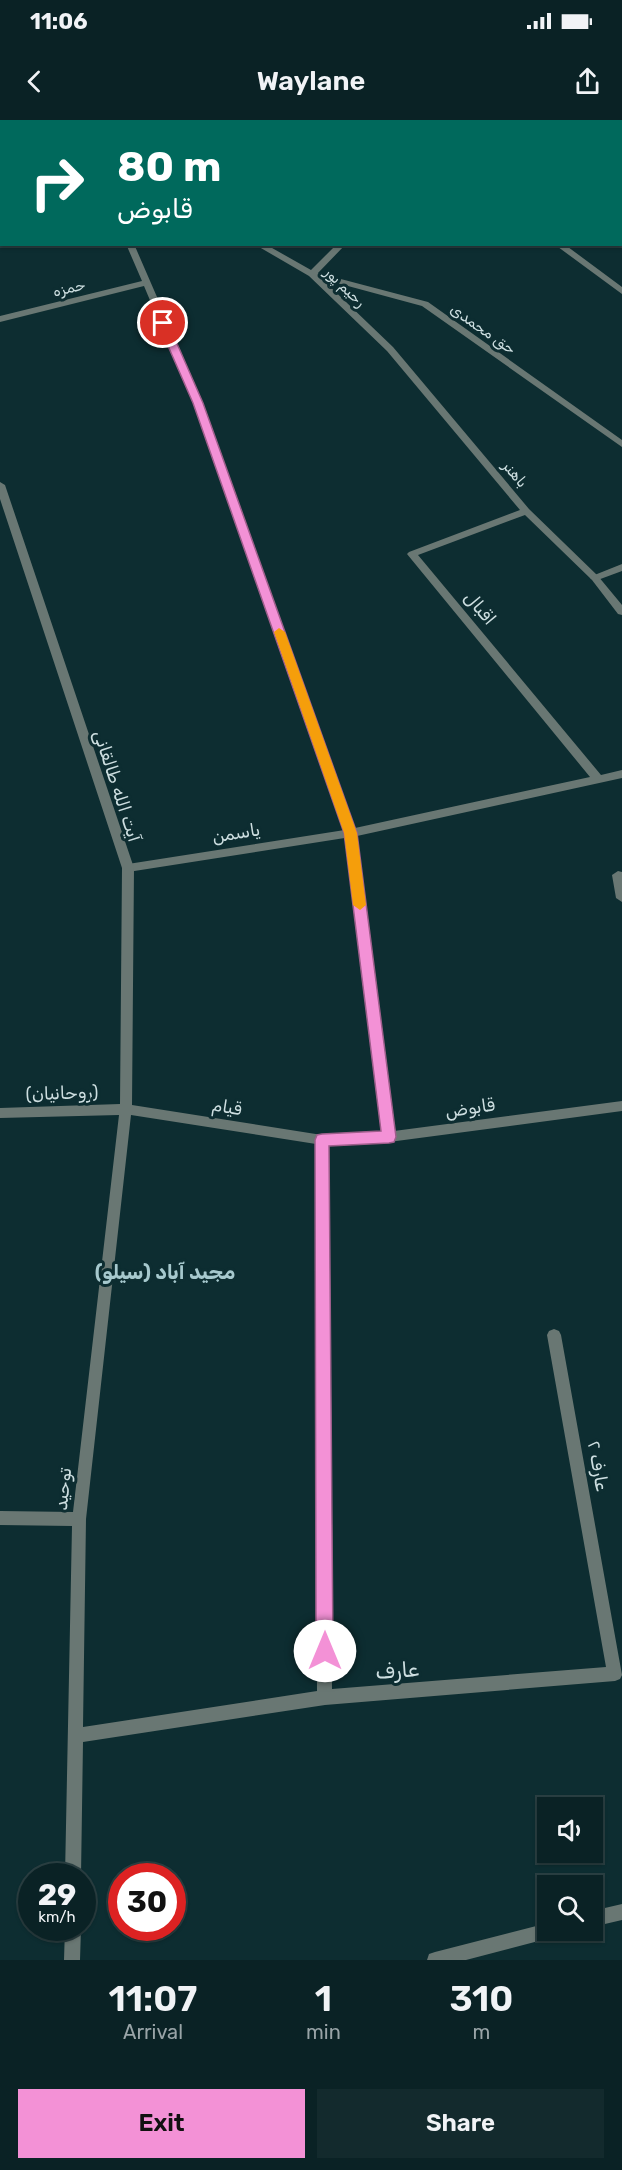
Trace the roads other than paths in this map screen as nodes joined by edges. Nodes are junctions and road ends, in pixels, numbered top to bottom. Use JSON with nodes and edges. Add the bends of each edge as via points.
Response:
{"nodes":[{"id":1,"x":131,"y":246,"type":"edge"},
{"id":2,"x":262,"y":246,"type":"edge"},
{"id":3,"x":340,"y":246,"type":"edge"},
{"id":4,"x":561,"y":246,"type":"edge"},
{"id":5,"x":312,"y":273,"type":"junction"},
{"id":6,"x":145,"y":283,"type":"junction"},
{"id":7,"x":621,"y":289,"type":"edge"},
{"id":8,"x":0,"y":319,"type":"edge"},
{"id":9,"x":390,"y":350,"type":"joint"},
{"id":10,"x":622,"y":444,"type":"edge"},
{"id":11,"x":0,"y":485,"type":"edge"},
{"id":12,"x":526,"y":511,"type":"junction"},
{"id":13,"x":622,"y":567,"type":"edge"},
{"id":14,"x":595,"y":578,"type":"junction"},
{"id":15,"x":622,"y":612,"type":"edge"},
{"id":16,"x":622,"y":774,"type":"edge"},
{"id":17,"x":598,"y":779,"type":"junction"},
{"id":18,"x":351,"y":833,"type":"junction"},
{"id":19,"x":128,"y":868,"type":"junction"},
{"id":20,"x":618,"y":875,"type":"dead end"},
{"id":21,"x":622,"y":898,"type":"edge"},
{"id":22,"x":622,"y":1106,"type":"edge"},
{"id":23,"x":126,"y":1109,"type":"junction"},
{"id":24,"x":0,"y":1113,"type":"edge"},
{"id":25,"x":389,"y":1137,"type":"junction"},
{"id":26,"x":322,"y":1140,"type":"junction"},
{"id":27,"x":554,"y":1335,"type":"dead end"},
{"id":28,"x":0,"y":1518,"type":"edge"},
{"id":29,"x":79,"y":1519,"type":"junction"},
{"id":30,"x":615,"y":1674,"type":"joint"},
{"id":31,"x":325,"y":1697,"type":"junction"},
{"id":32,"x":75,"y":1736,"type":"junction"},
{"id":33,"x":74,"y":1863,"type":"edge"},
{"id":34,"x":622,"y":1912,"type":"edge"},
{"id":35,"x":603,"y":1917,"type":"edge"},
{"id":36,"x":537,"y":1933,"type":"edge"},
{"id":37,"x":73,"y":1941,"type":"edge"},
{"id":38,"x":72,"y":1960,"type":"edge"},
{"id":39,"x":435,"y":1960,"type":"edge"}],
"edges":[{"from":1,"to":6,"type":"street"},
{"from":2,"to":5,"type":"street"},
{"from":3,"to":5,"type":"street","name":"رحیم پور"},
{"from":4,"to":7,"type":"street"},
{"from":5,"to":9,"type":"street","name":"رحیم پور"},
{"from":5,"to":10,"type":"street","name":"حق محمدی","via":[[425,304]]},
{"from":6,"to":8,"type":"street","name":"حمزه"},
{"from":6,"to":18,"type":"street","via":[[198,403]]},
{"from":9,"to":12,"type":"street","name":"باهنر"},
{"from":11,"to":19,"type":"street","name":"آیت الله طالقانی"},
{"from":12,"to":14,"type":"street","name":"باهنر"},
{"from":12,"to":17,"type":"street","name":"اقبال","via":[[412,554]]},
{"from":13,"to":14,"type":"street"},
{"from":14,"to":15,"type":"street","name":"باهنر"},
{"from":16,"to":17,"type":"street"},
{"from":17,"to":18,"type":"street"},
{"from":18,"to":19,"type":"street","name":"یاسمن"},
{"from":18,"to":25,"type":"street"},
{"from":19,"to":23,"type":"street","name":"آیت الله طالقانی"},
{"from":20,"to":21,"type":"street"},
{"from":22,"to":25,"type":"street","name":"قابوض"},
{"from":23,"to":24,"type":"street","name":"(روحانیان)"},
{"from":23,"to":26,"type":"street","name":"قیام"},
{"from":23,"to":29,"type":"street","name":"توحید"},
{"from":25,"to":26,"type":"street","name":"قابوض"},
{"from":26,"to":31,"type":"street"},
{"from":27,"to":30,"type":"street","name":"عارف ۲"},
{"from":28,"to":29,"type":"street"},
{"from":29,"to":32,"type":"street","name":"توحید"},
{"from":30,"to":31,"type":"street","name":"عارف"},
{"from":31,"to":32,"type":"street","name":"عارف"},
{"from":32,"to":33,"type":"street","name":"توحید"},
{"from":34,"to":35,"type":"street"},
{"from":36,"to":39,"type":"street"},
{"from":37,"to":38,"type":"street"}]}
